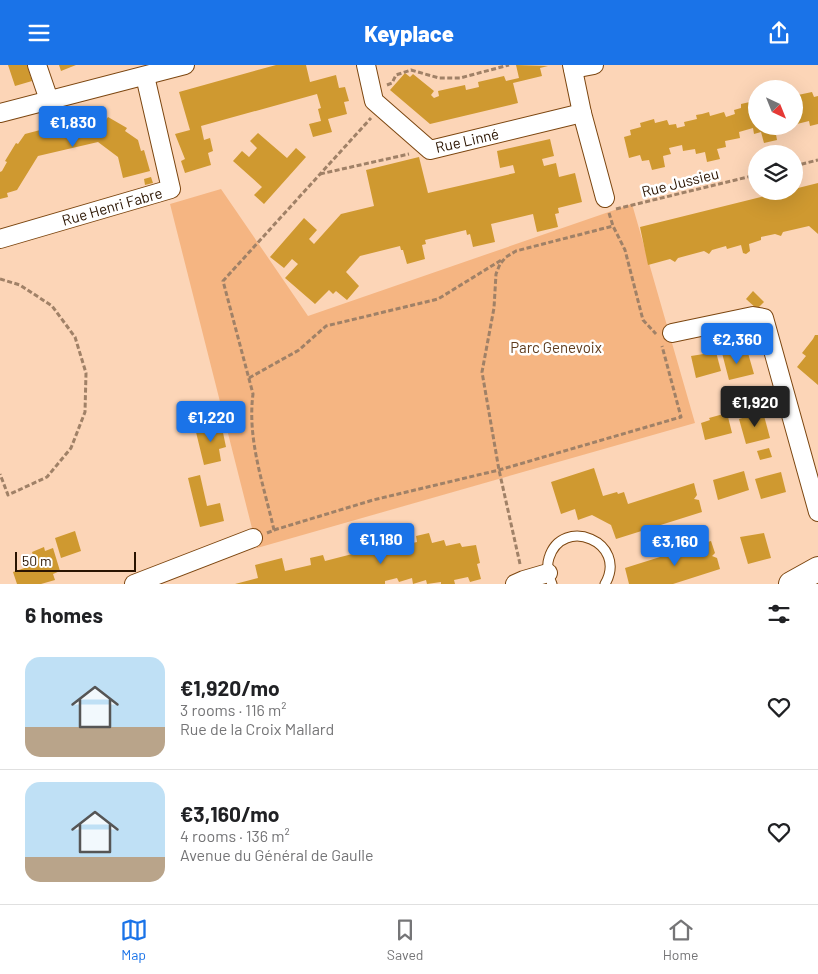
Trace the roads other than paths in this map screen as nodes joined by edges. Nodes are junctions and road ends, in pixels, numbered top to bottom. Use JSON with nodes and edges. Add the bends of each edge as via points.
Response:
{"nodes":[{"id":1,"x":37,"y":65,"type":"edge"},
{"id":2,"x":185,"y":65,"type":"edge"},
{"id":3,"x":366,"y":65,"type":"edge"},
{"id":4,"x":594,"y":65,"type":"edge"},
{"id":5,"x":572,"y":67,"type":"edge"},
{"id":6,"x":145,"y":76,"type":"junction"},
{"id":7,"x":49,"y":100,"type":"junction"},
{"id":8,"x":0,"y":113,"type":"edge"},
{"id":9,"x":582,"y":113,"type":"junction"},
{"id":10,"x":607,"y":204,"type":"road end"},
{"id":11,"x":0,"y":239,"type":"edge"},
{"id":12,"x":664,"y":338,"type":"road end"},
{"id":13,"x":818,"y":512,"type":"edge"},
{"id":14,"x":253,"y":538,"type":"road end"},
{"id":15,"x":818,"y":569,"type":"edge"},
{"id":16,"x":550,"y":579,"type":"edge"},
{"id":17,"x":519,"y":582,"type":"edge"},
{"id":18,"x":134,"y":584,"type":"edge"},
{"id":19,"x":605,"y":584,"type":"edge"},
{"id":20,"x":791,"y":584,"type":"edge"}],
"edges":[{"from":1,"to":7,"type":"street"},
{"from":2,"to":6,"type":"street"},
{"from":3,"to":9,"type":"street","name":"Rue Linné","via":[[376,99],[430,149]]},
{"from":4,"to":5,"type":"street"},
{"from":5,"to":9,"type":"street"},
{"from":6,"to":7,"type":"street"},
{"from":6,"to":11,"type":"street","name":"Rue Henri Fabre","via":[[171,189]]},
{"from":7,"to":8,"type":"street"},
{"from":9,"to":10,"type":"street"},
{"from":12,"to":13,"type":"street","via":[[753,316],[764,318]]},
{"from":14,"to":18,"type":"street"},
{"from":15,"to":20,"type":"main road"},
{"from":16,"to":17,"type":"street"},
{"from":16,"to":19,"type":"lane","via":[[550,553],[557,544],[575,536],[586,536],[595,540],[607,554],[610,569]]}]}
